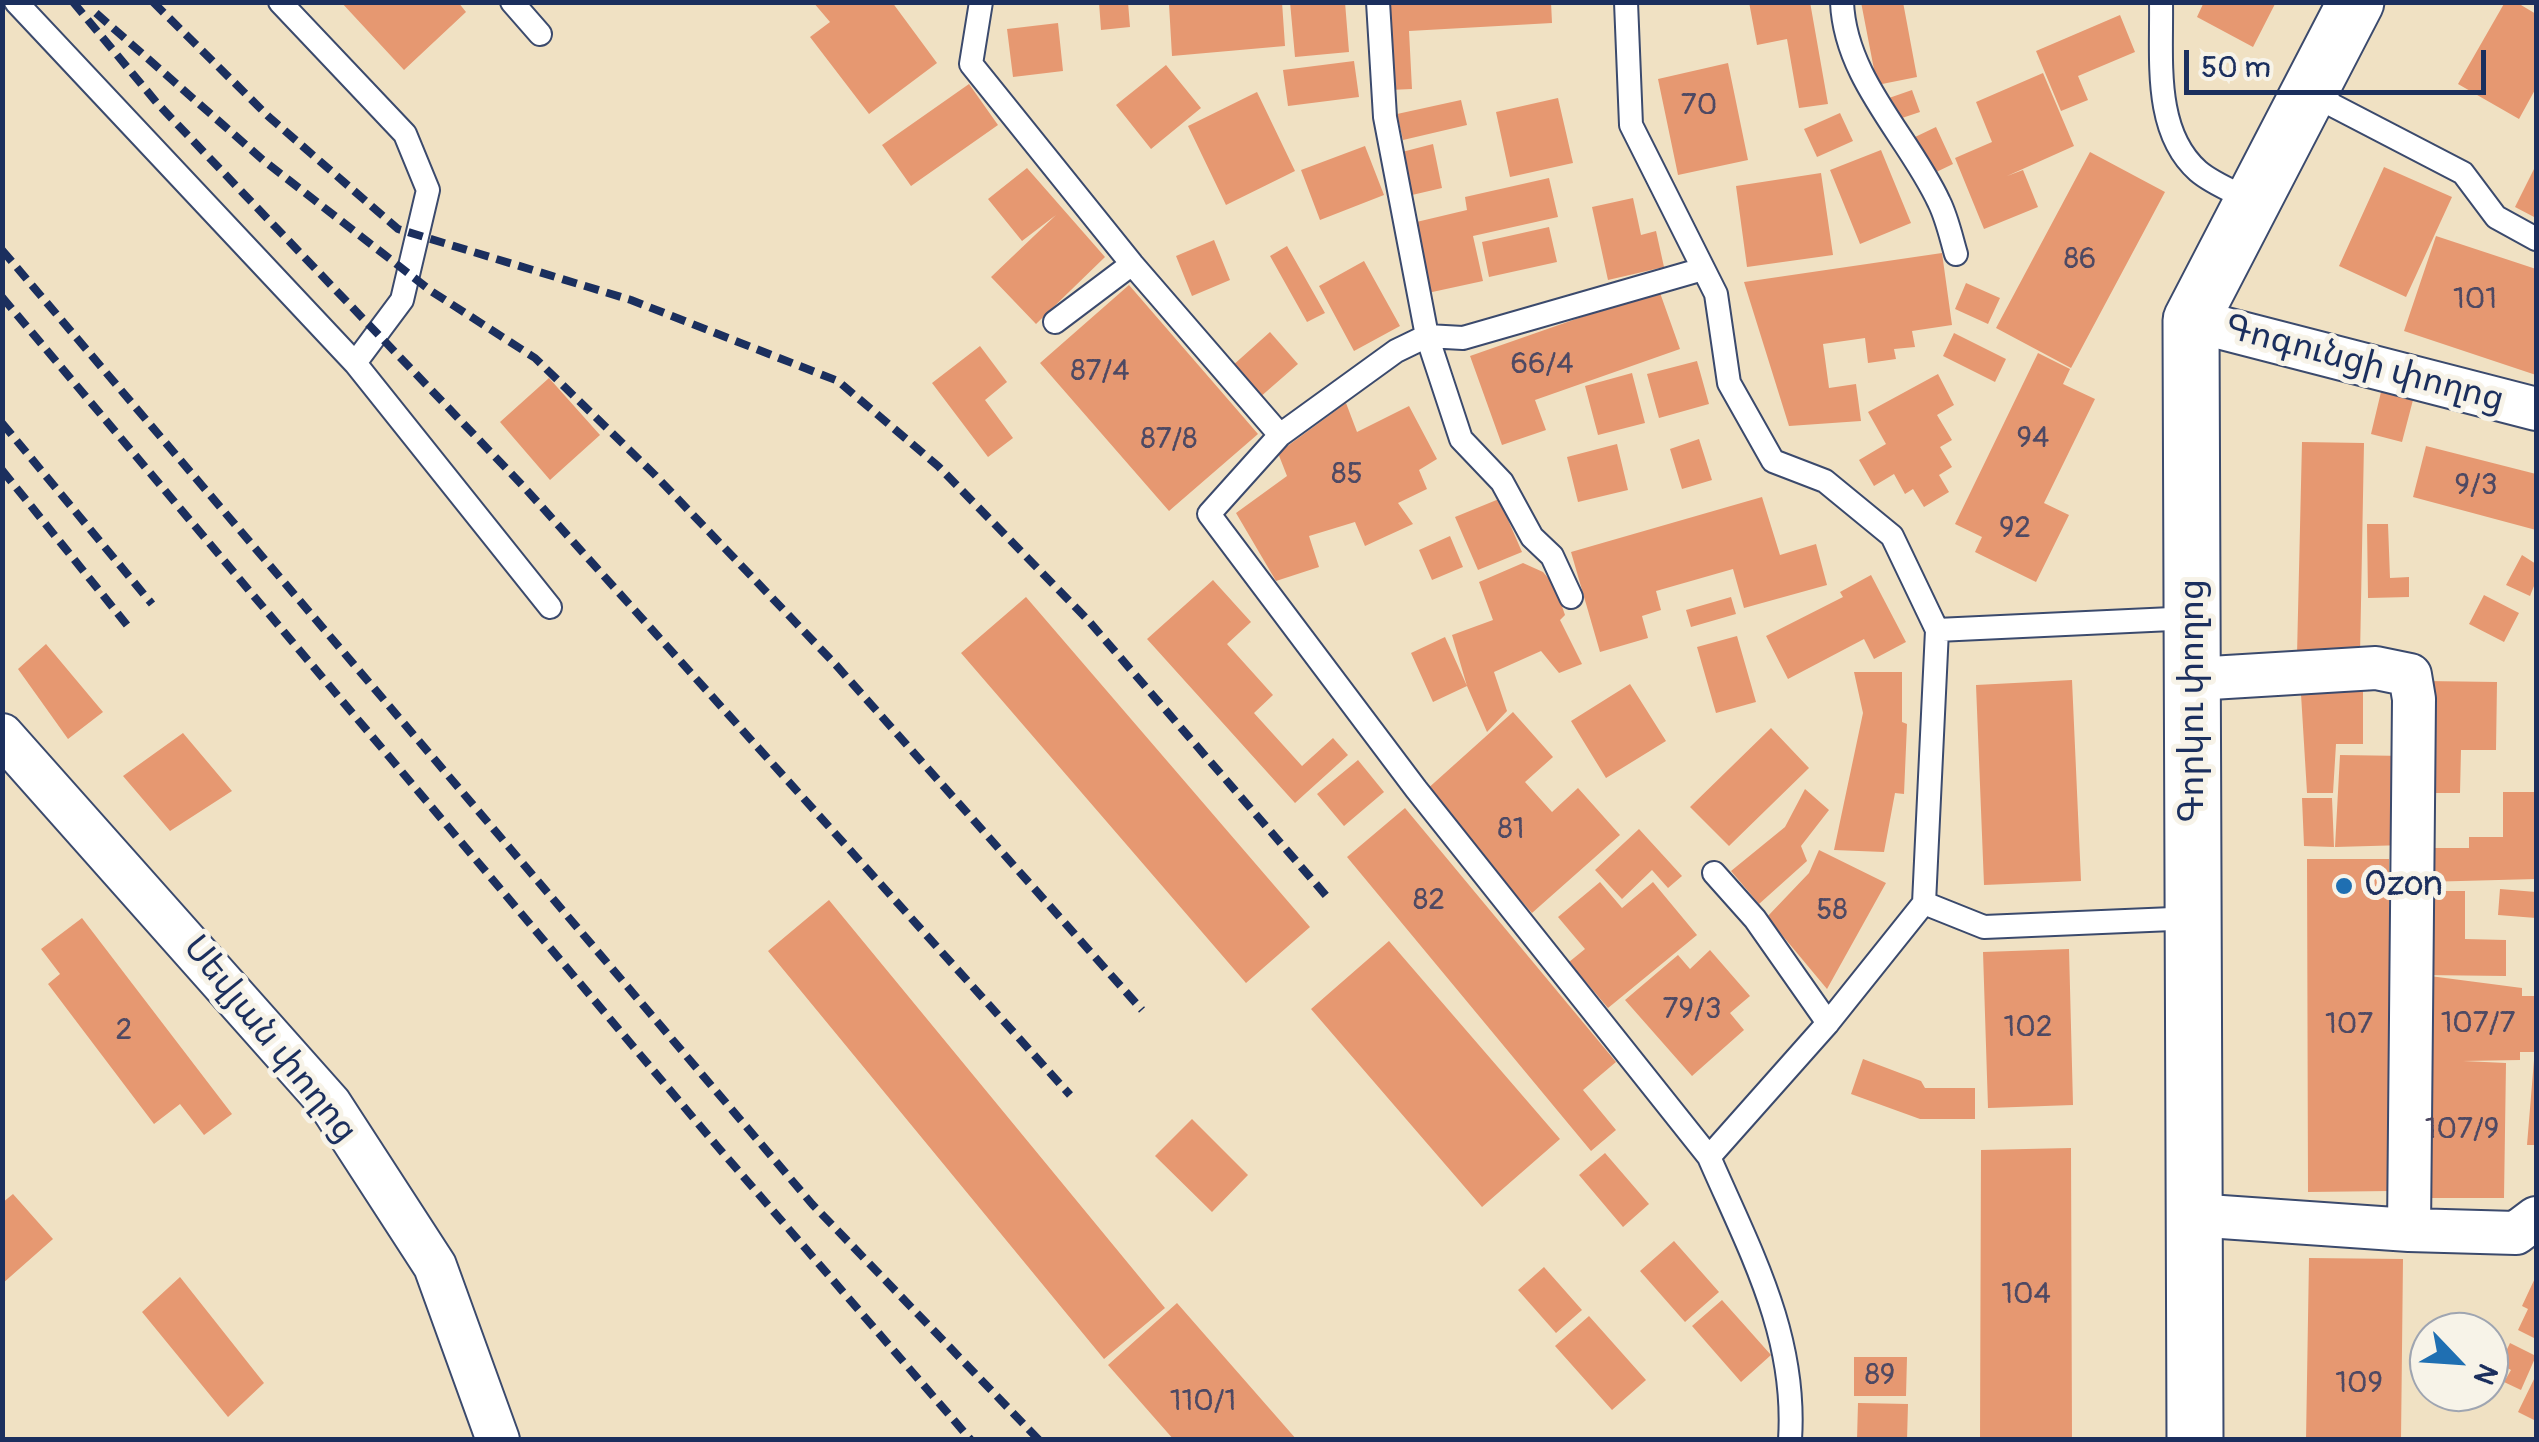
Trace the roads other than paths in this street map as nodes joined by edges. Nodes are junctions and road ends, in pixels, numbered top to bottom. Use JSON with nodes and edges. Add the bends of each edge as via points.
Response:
{"nodes":[{"id":1,"x":16,"y":2,"type":"edge"},
{"id":2,"x":280,"y":2,"type":"edge"},
{"id":3,"x":512,"y":2,"type":"edge"},
{"id":4,"x":981,"y":2,"type":"edge"},
{"id":5,"x":1378,"y":2,"type":"edge"},
{"id":6,"x":1626,"y":2,"type":"edge"},
{"id":7,"x":1842,"y":2,"type":"edge"},
{"id":8,"x":2161,"y":2,"type":"edge"},
{"id":9,"x":2356,"y":2,"type":"edge"},
{"id":10,"x":540,"y":34,"type":"dead end"},
{"id":11,"x":2309,"y":93,"type":"junction"},
{"id":12,"x":2253,"y":202,"type":"junction"},
{"id":13,"x":2536,"y":239,"type":"edge"},
{"id":14,"x":1956,"y":254,"type":"dead end"},
{"id":15,"x":1132,"y":264,"type":"junction"},
{"id":16,"x":1703,"y":269,"type":"junction"},
{"id":17,"x":2191,"y":320,"type":"junction"},
{"id":18,"x":1056,"y":322,"type":"dead end"},
{"id":19,"x":1427,"y":336,"type":"junction"},
{"id":20,"x":354,"y":362,"type":"junction"},
{"id":21,"x":2536,"y":410,"type":"edge"},
{"id":22,"x":1280,"y":435,"type":"junction"},
{"id":23,"x":1571,"y":597,"type":"dead end"},
{"id":24,"x":550,"y":607,"type":"dead end"},
{"id":25,"x":2193,"y":618,"type":"junction"},
{"id":26,"x":1937,"y":630,"type":"junction"},
{"id":27,"x":2194,"y":679,"type":"junction"},
{"id":28,"x":2,"y":734,"type":"edge"},
{"id":29,"x":1714,"y":873,"type":"dead end"},
{"id":30,"x":1924,"y":903,"type":"junction"},
{"id":31,"x":2196,"y":918,"type":"junction"},
{"id":32,"x":1828,"y":1023,"type":"junction"},
{"id":33,"x":1709,"y":1157,"type":"junction"},
{"id":34,"x":2193,"y":1215,"type":"junction"},
{"id":35,"x":2536,"y":1218,"type":"edge"},
{"id":36,"x":2409,"y":1230,"type":"junction"},
{"id":37,"x":498,"y":1440,"type":"edge"},
{"id":38,"x":1790,"y":1440,"type":"edge"},
{"id":39,"x":2196,"y":1440,"type":"edge"}],
"edges":[{"from":1,"to":20,"type":"lane"},
{"from":2,"to":20,"type":"lane","via":[[406,134],[428,190],[402,300]]},
{"from":3,"to":10,"type":"lane"},
{"from":4,"to":15,"type":"lane","via":[[971,64]]},
{"from":5,"to":19,"type":"lane","via":[[1385,116]]},
{"from":6,"to":16,"type":"lane","via":[[1631,125]]},
{"from":7,"to":14,"type":"lane","via":[[1843,22],[1877,104],[1939,202]]},
{"from":8,"to":12,"type":"lane","via":[[2171,139],[2199,172]]},
{"from":9,"to":11,"type":"main road","name":"Գորկու փողոց"},
{"from":11,"to":12,"type":"main road","name":"Գորկու փողոց"},
{"from":11,"to":13,"type":"lane","via":[[2464,173],[2496,217]]},
{"from":12,"to":17,"type":"main road","name":"Գորկու փողոց"},
{"from":15,"to":18,"type":"lane"},
{"from":15,"to":22,"type":"lane"},
{"from":16,"to":19,"type":"lane","via":[[1462,338]]},
{"from":16,"to":26,"type":"lane","via":[[1716,294],[1728,383],[1772,461],[1824,481],[1892,536]]},
{"from":17,"to":21,"type":"street","name":"Գոգունցի փողոց"},
{"from":17,"to":25,"type":"main road","name":"Գորկու փողոց"},
{"from":19,"to":22,"type":"lane"},
{"from":19,"to":23,"type":"lane","via":[[1461,439],[1502,482]]},
{"from":20,"to":24,"type":"lane"},
{"from":22,"to":33,"type":"lane","via":[[1209,514],[1416,789]]},
{"from":25,"to":26,"type":"lane"},
{"from":25,"to":27,"type":"main road","name":"Գորկու փողոց"},
{"from":26,"to":30,"type":"lane"},
{"from":27,"to":31,"type":"main road","name":"Գորկու փողոց"},
{"from":27,"to":36,"type":"street","via":[[2376,668],[2410,675]]},
{"from":28,"to":37,"type":"street","name":"Սեվյան փողոց","via":[[330,1104],[434,1266]]},
{"from":29,"to":32,"type":"lane","via":[[1756,919]]},
{"from":30,"to":31,"type":"lane","via":[[1984,927]]},
{"from":30,"to":32,"type":"lane"},
{"from":31,"to":34,"type":"main road","name":"Գորկու փողոց"},
{"from":32,"to":33,"type":"lane"},
{"from":33,"to":38,"type":"lane","via":[[1768,1293],[1793,1391]]},
{"from":34,"to":36,"type":"street"},
{"from":34,"to":39,"type":"main road","name":"Գորկու փողոց"},
{"from":35,"to":36,"type":"street","via":[[2516,1233]]}]}
